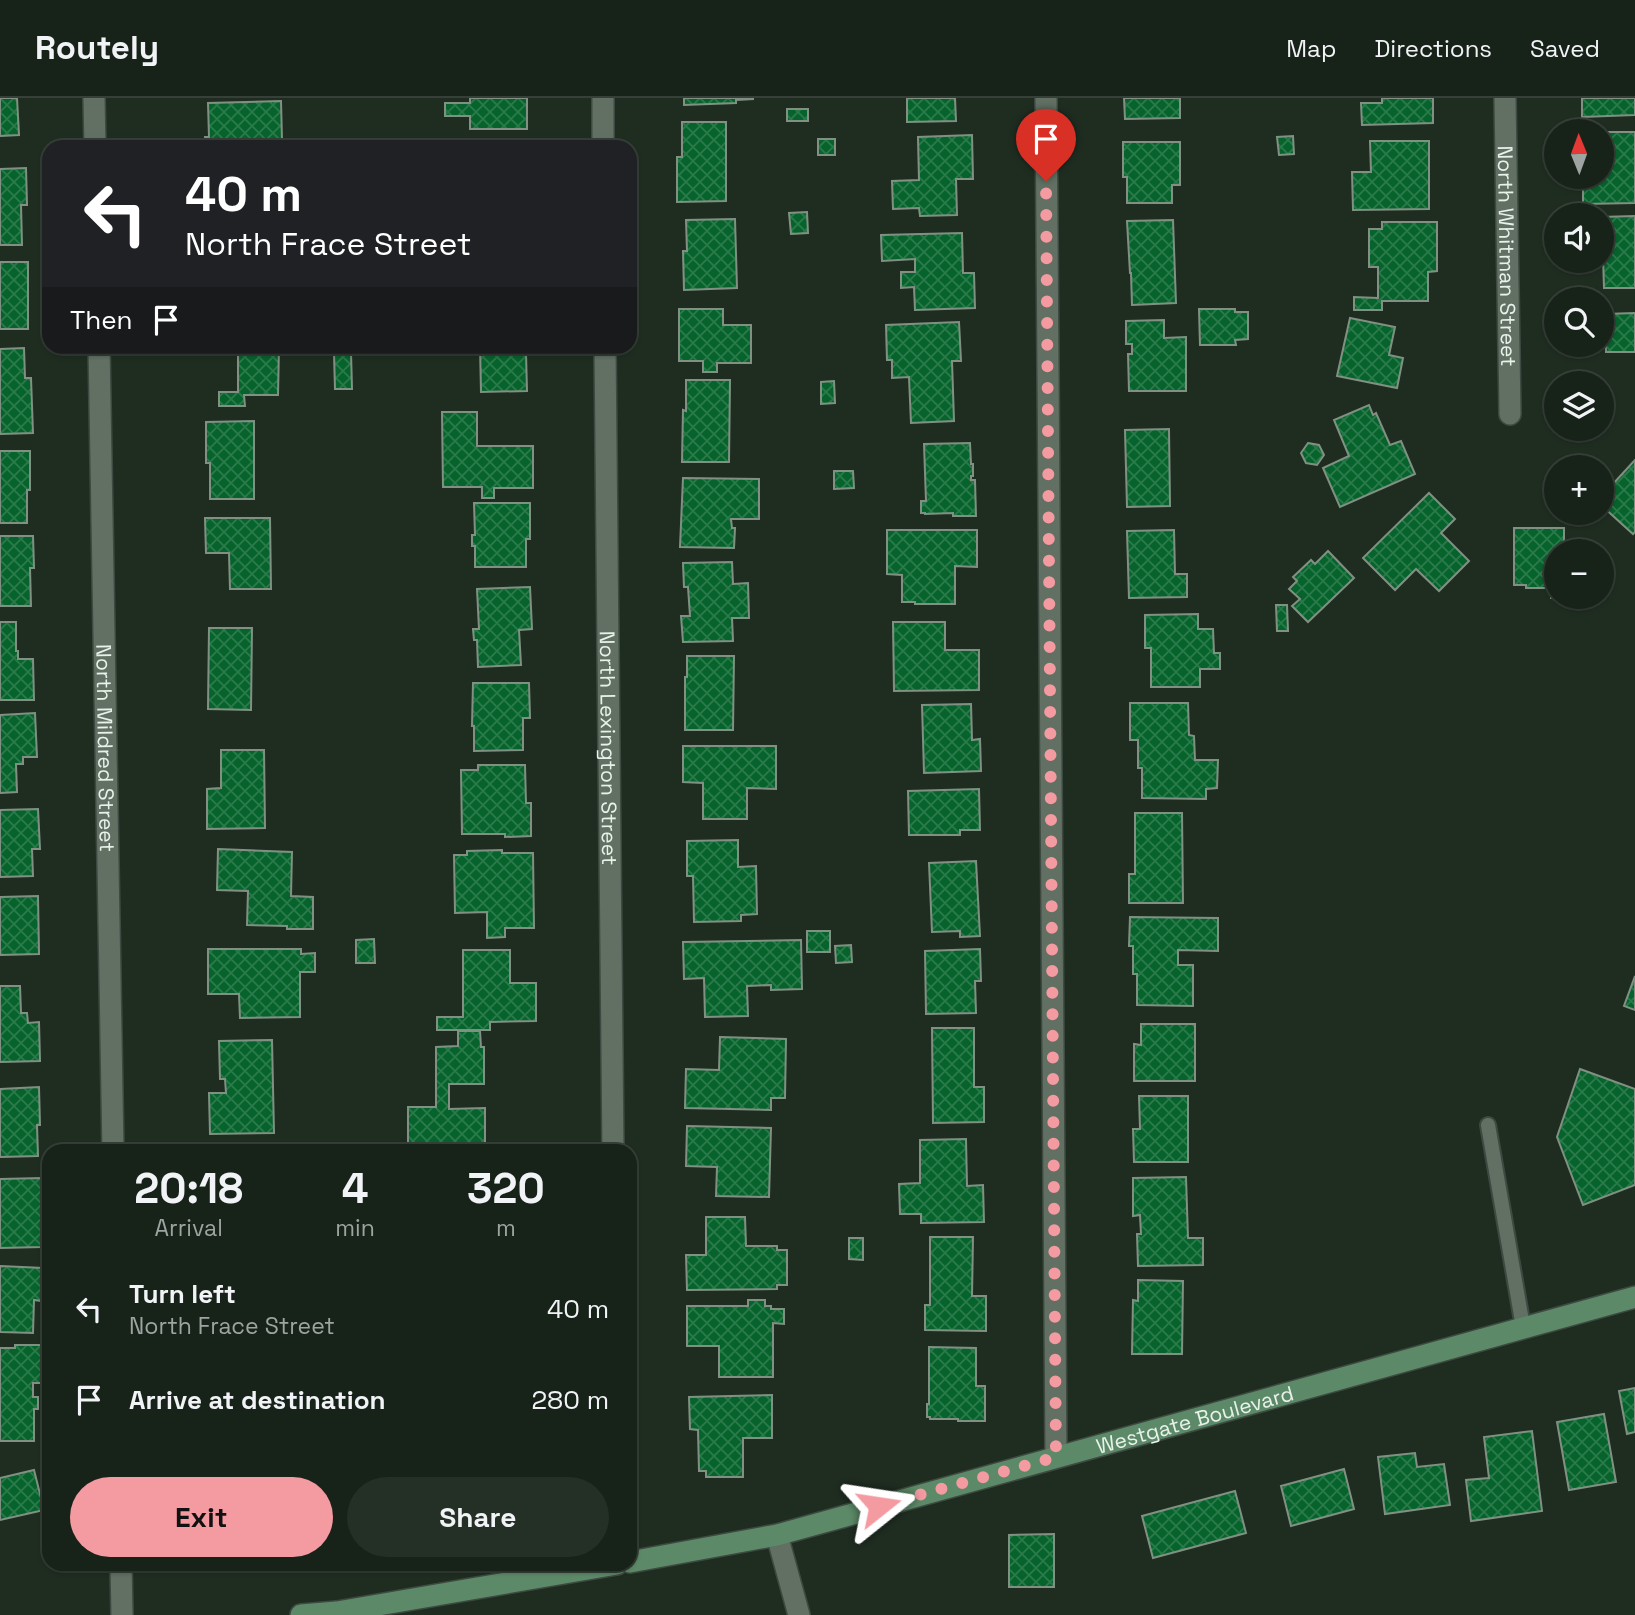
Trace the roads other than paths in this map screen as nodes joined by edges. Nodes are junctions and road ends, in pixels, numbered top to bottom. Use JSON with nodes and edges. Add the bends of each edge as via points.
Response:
{"nodes":[{"id":1,"x":94,"y":98,"type":"edge"},
{"id":2,"x":603,"y":98,"type":"edge"},
{"id":3,"x":1046,"y":98,"type":"edge"},
{"id":4,"x":1505,"y":98,"type":"edge"},
{"id":5,"x":95,"y":140,"type":"edge"},
{"id":6,"x":603,"y":140,"type":"edge"},
{"id":7,"x":99,"y":354,"type":"edge"},
{"id":8,"x":605,"y":354,"type":"edge"},
{"id":9,"x":1510,"y":414,"type":"dead end"},
{"id":10,"x":1488,"y":1125,"type":"dead end"},
{"id":11,"x":113,"y":1144,"type":"edge"},
{"id":12,"x":612,"y":1144,"type":"edge"},
{"id":13,"x":1635,"y":1297,"type":"edge"},
{"id":14,"x":1523,"y":1327,"type":"junction"},
{"id":15,"x":1056,"y":1457,"type":"junction"},
{"id":16,"x":777,"y":1535,"type":"junction"},
{"id":17,"x":637,"y":1561,"type":"edge"},
{"id":18,"x":121,"y":1571,"type":"edge"},
{"id":19,"x":576,"y":1571,"type":"edge"},
{"id":20,"x":122,"y":1615,"type":"edge"},
{"id":21,"x":301,"y":1615,"type":"edge"},
{"id":22,"x":799,"y":1615,"type":"edge"}],
"edges":[{"from":1,"to":5,"type":"street"},
{"from":2,"to":6,"type":"street"},
{"from":3,"to":15,"type":"street"},
{"from":4,"to":9,"type":"street","name":"North Whitman Street"},
{"from":7,"to":11,"type":"street","name":"North Mildred Street"},
{"from":8,"to":12,"type":"street","name":"North Lexington Street"},
{"from":10,"to":14,"type":"lane"},
{"from":13,"to":14,"type":"street","name":"Westgate Boulevard"},
{"from":14,"to":15,"type":"street","name":"Westgate Boulevard"},
{"from":15,"to":16,"type":"street","name":"Westgate Boulevard"},
{"from":16,"to":17,"type":"street","name":"Westgate Boulevard"},
{"from":16,"to":22,"type":"street"},
{"from":18,"to":20,"type":"street"},
{"from":19,"to":21,"type":"street"}]}
